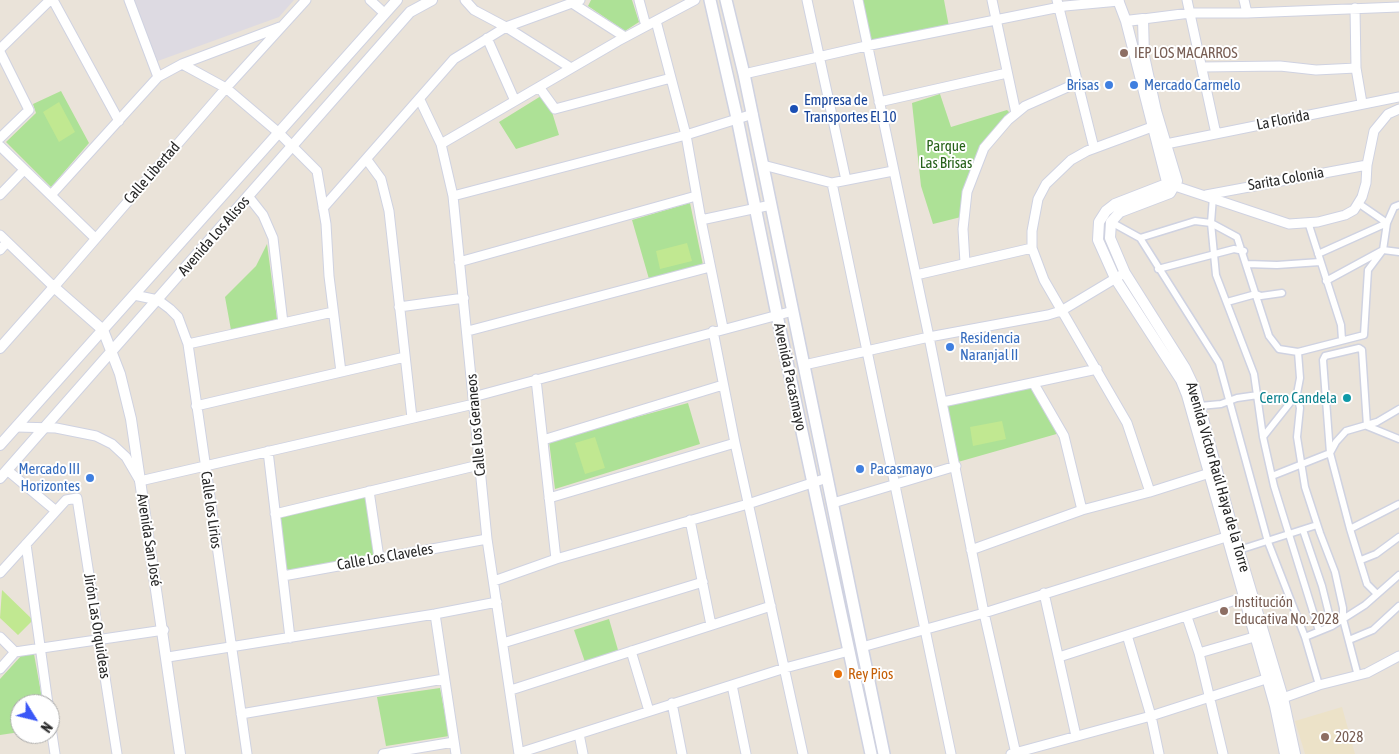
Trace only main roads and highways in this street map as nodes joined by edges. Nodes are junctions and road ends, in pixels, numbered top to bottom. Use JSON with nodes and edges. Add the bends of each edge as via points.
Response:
{"nodes":[{"id":1,"x":710,"y":0,"type":"edge"},
{"id":2,"x":726,"y":0,"type":"edge"},
{"id":3,"x":871,"y":754,"type":"edge"},
{"id":4,"x":884,"y":754,"type":"edge"}],
"edges":[{"from":1,"to":3,"type":"main road","name":"Avenida Pacasmayo"},
{"from":2,"to":4,"type":"main road","name":"Avenida Pacasmayo","via":[[753,114]]}]}
